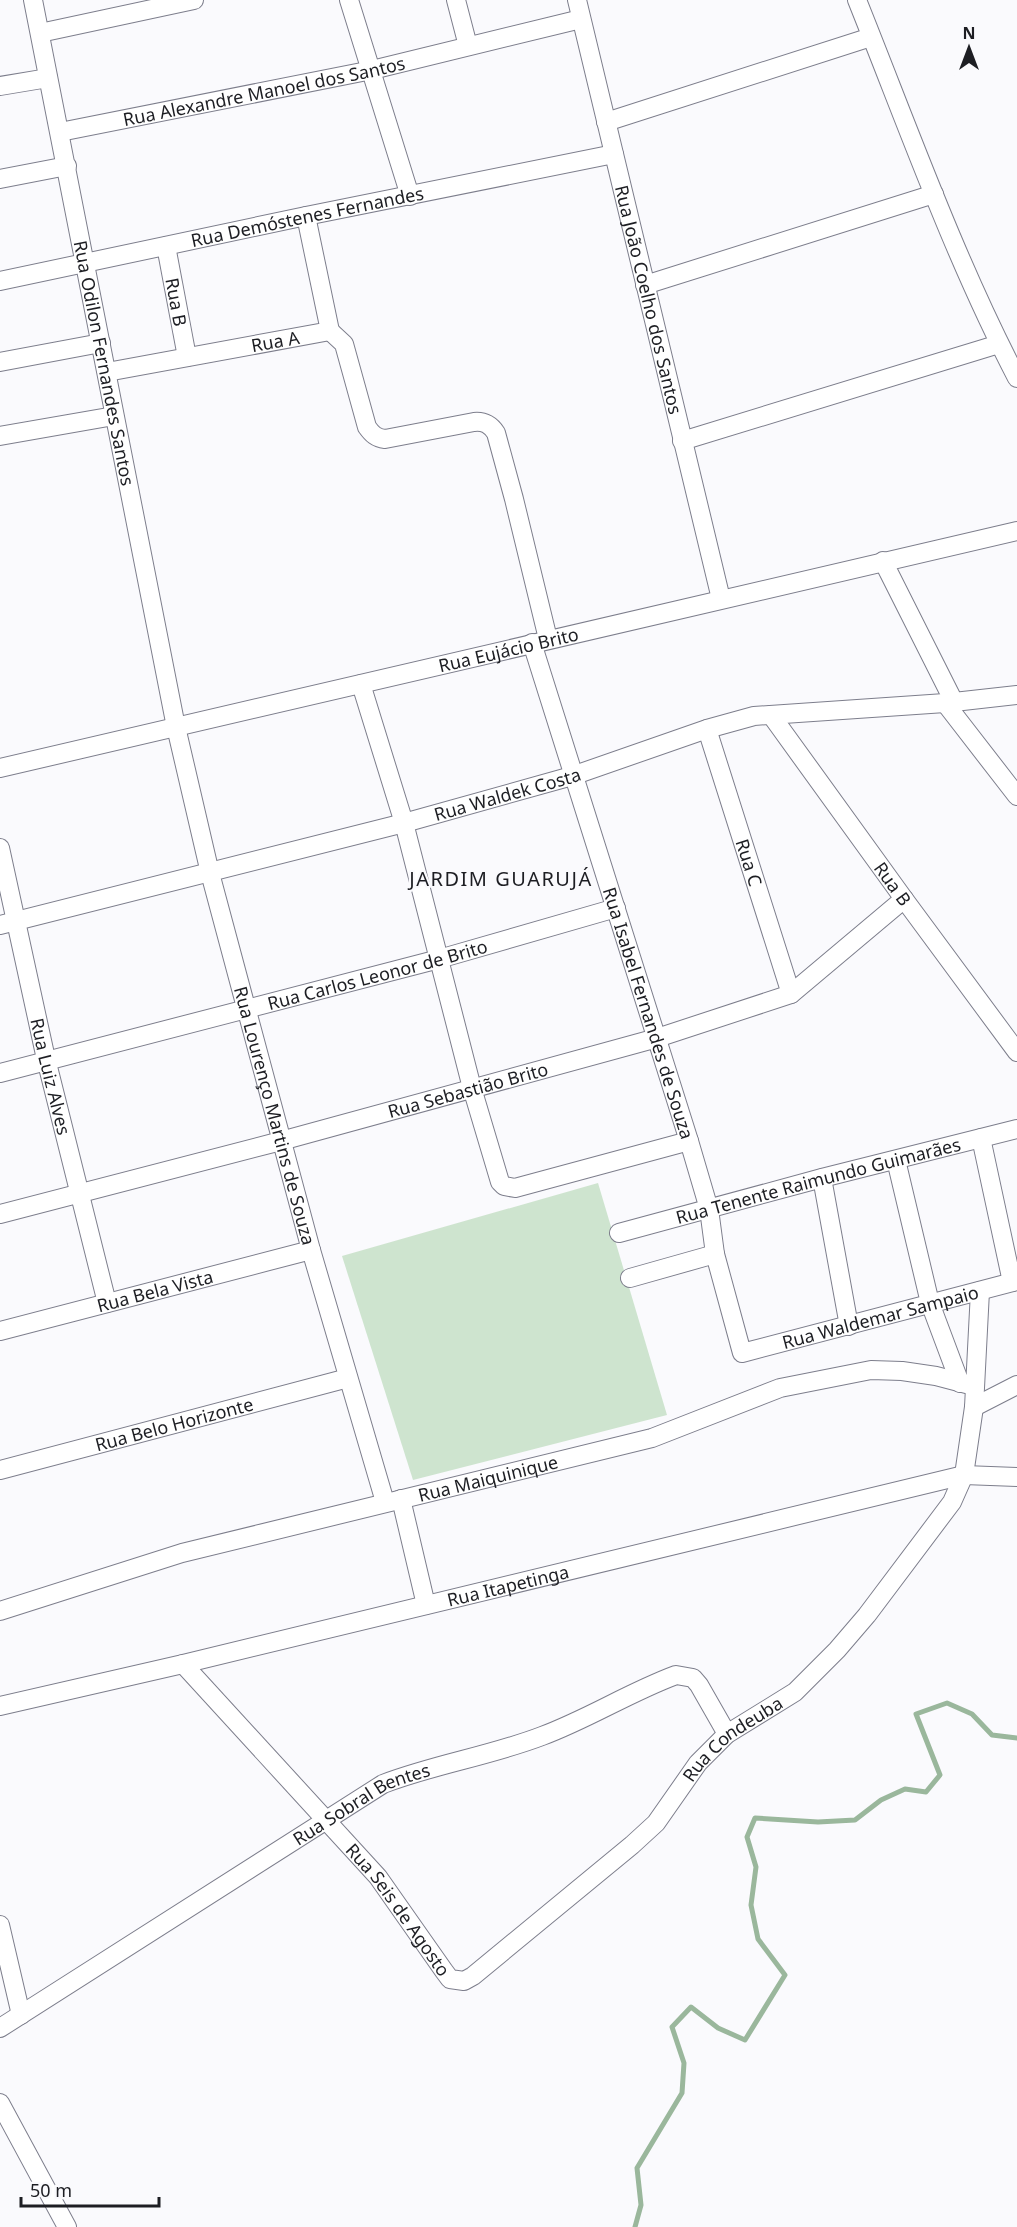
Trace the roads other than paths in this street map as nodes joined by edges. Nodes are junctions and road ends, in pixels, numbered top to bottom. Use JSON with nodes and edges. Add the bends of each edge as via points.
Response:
{"nodes":[{"id":1,"x":33,"y":0,"type":"edge"},
{"id":2,"x":194,"y":0,"type":"edge"},
{"id":3,"x":349,"y":0,"type":"edge"},
{"id":4,"x":456,"y":0,"type":"edge"},
{"id":5,"x":577,"y":0,"type":"edge"},
{"id":6,"x":856,"y":0,"type":"edge"},
{"id":7,"x":581,"y":19,"type":"junction"},
{"id":8,"x":40,"y":33,"type":"junction"},
{"id":9,"x":872,"y":37,"type":"junction"},
{"id":10,"x":468,"y":46,"type":"junction"},
{"id":11,"x":372,"y":70,"type":"junction"},
{"id":12,"x":48,"y":78,"type":"junction"},
{"id":13,"x":0,"y":86,"type":"edge"},
{"id":14,"x":606,"y":122,"type":"junction"},
{"id":15,"x":60,"y":132,"type":"junction"},
{"id":16,"x":614,"y":154,"type":"junction"},
{"id":17,"x":67,"y":166,"type":"junction"},
{"id":18,"x":0,"y":179,"type":"edge"},
{"id":19,"x":934,"y":194,"type":"junction"},
{"id":20,"x":410,"y":196,"type":"junction"},
{"id":21,"x":306,"y":216,"type":"junction"},
{"id":22,"x":166,"y":246,"type":"junction"},
{"id":23,"x":86,"y":263,"type":"junction"},
{"id":24,"x":0,"y":281,"type":"edge"},
{"id":25,"x":645,"y":285,"type":"junction"},
{"id":26,"x":330,"y":331,"type":"junction"},
{"id":27,"x":101,"y":343,"type":"junction"},
{"id":28,"x":999,"y":344,"type":"junction"},
{"id":29,"x":187,"y":357,"type":"junction"},
{"id":30,"x":0,"y":362,"type":"edge"},
{"id":31,"x":107,"y":372,"type":"junction"},
{"id":32,"x":1017,"y":378,"type":"edge"},
{"id":33,"x":114,"y":416,"type":"junction"},
{"id":34,"x":0,"y":436,"type":"edge"},
{"id":35,"x":682,"y":441,"type":"junction"},
{"id":36,"x":1017,"y":531,"type":"edge"},
{"id":37,"x":883,"y":561,"type":"junction"},
{"id":38,"x":721,"y":599,"type":"junction"},
{"id":39,"x":540,"y":641,"type":"junction"},
{"id":40,"x":361,"y":684,"type":"junction"},
{"id":41,"x":1017,"y":695,"type":"edge"},
{"id":42,"x":949,"y":702,"type":"junction"},
{"id":43,"x":771,"y":715,"type":"junction"},
{"id":44,"x":176,"y":727,"type":"junction"},
{"id":45,"x":707,"y":729,"type":"junction"},
{"id":46,"x":0,"y":768,"type":"edge"},
{"id":47,"x":572,"y":776,"type":"junction"},
{"id":48,"x":1017,"y":796,"type":"edge"},
{"id":49,"x":404,"y":823,"type":"junction"},
{"id":50,"x":0,"y":848,"type":"edge"},
{"id":51,"x":210,"y":873,"type":"junction"},
{"id":52,"x":904,"y":899,"type":"junction"},
{"id":53,"x":616,"y":908,"type":"junction"},
{"id":54,"x":8,"y":923,"type":"edge"},
{"id":55,"x":439,"y":959,"type":"junction"},
{"id":56,"x":791,"y":993,"type":"junction"},
{"id":57,"x":246,"y":1008,"type":"junction"},
{"id":58,"x":657,"y":1038,"type":"junction"},
{"id":59,"x":1017,"y":1052,"type":"edge"},
{"id":60,"x":46,"y":1059,"type":"junction"},
{"id":61,"x":0,"y":1073,"type":"edge"},
{"id":62,"x":472,"y":1088,"type":"junction"},
{"id":63,"x":1017,"y":1129,"type":"edge"},
{"id":64,"x":981,"y":1138,"type":"junction"},
{"id":65,"x":281,"y":1141,"type":"junction"},
{"id":66,"x":689,"y":1141,"type":"junction"},
{"id":67,"x":896,"y":1160,"type":"junction"},
{"id":68,"x":822,"y":1178,"type":"junction"},
{"id":69,"x":80,"y":1193,"type":"junction"},
{"id":70,"x":709,"y":1209,"type":"junction"},
{"id":71,"x":0,"y":1215,"type":"edge"},
{"id":72,"x":619,"y":1233,"type":"dead end"},
{"id":73,"x":311,"y":1250,"type":"junction"},
{"id":74,"x":715,"y":1254,"type":"junction"},
{"id":75,"x":630,"y":1278,"type":"dead end"},
{"id":76,"x":1015,"y":1281,"type":"edge"},
{"id":77,"x":980,"y":1291,"type":"junction"},
{"id":78,"x":107,"y":1303,"type":"junction"},
{"id":79,"x":930,"y":1303,"type":"junction"},
{"id":80,"x":849,"y":1326,"type":"junction"},
{"id":81,"x":0,"y":1331,"type":"edge"},
{"id":82,"x":742,"y":1353,"type":"joint"},
{"id":83,"x":348,"y":1378,"type":"junction"},
{"id":84,"x":967,"y":1385,"type":"junction"},
{"id":85,"x":1017,"y":1385,"type":"edge"},
{"id":86,"x":974,"y":1407,"type":"junction"},
{"id":87,"x":0,"y":1470,"type":"edge"},
{"id":88,"x":964,"y":1475,"type":"junction"},
{"id":89,"x":1017,"y":1476,"type":"edge"},
{"id":90,"x":393,"y":1501,"type":"junction"},
{"id":91,"x":426,"y":1605,"type":"junction"},
{"id":92,"x":0,"y":1611,"type":"edge"},
{"id":93,"x":183,"y":1664,"type":"junction"},
{"id":94,"x":0,"y":1706,"type":"edge"},
{"id":95,"x":727,"y":1734,"type":"junction"},
{"id":96,"x":325,"y":1821,"type":"junction"},
{"id":97,"x":0,"y":1925,"type":"edge"},
{"id":98,"x":473,"y":1976,"type":"joint"},
{"id":99,"x":21,"y":2015,"type":"junction"},
{"id":100,"x":0,"y":2028,"type":"edge"},
{"id":101,"x":0,"y":2103,"type":"edge"},
{"id":102,"x":7,"y":2134,"type":"edge"},
{"id":103,"x":67,"y":2227,"type":"edge"}],
"edges":[{"from":1,"to":8,"type":"street","name":"Rua Odilon Fernandes Santos"},
{"from":2,"to":8,"type":"street"},
{"from":3,"to":11,"type":"street"},
{"from":4,"to":10,"type":"street"},
{"from":5,"to":7,"type":"street","name":"Rua João Coelho dos Santos"},
{"from":6,"to":9,"type":"street"},
{"from":7,"to":10,"type":"street","name":"Rua Alexandre Manoel dos Santos"},
{"from":7,"to":14,"type":"street","name":"Rua João Coelho dos Santos"},
{"from":8,"to":12,"type":"street","name":"Rua Odilon Fernandes Santos"},
{"from":9,"to":14,"type":"street"},
{"from":9,"to":19,"type":"street"},
{"from":10,"to":11,"type":"street","name":"Rua Alexandre Manoel dos Santos"},
{"from":11,"to":15,"type":"street","name":"Rua Alexandre Manoel dos Santos"},
{"from":11,"to":20,"type":"street"},
{"from":12,"to":13,"type":"street"},
{"from":12,"to":15,"type":"street","name":"Rua Odilon Fernandes Santos"},
{"from":14,"to":16,"type":"street","name":"Rua João Coelho dos Santos"},
{"from":15,"to":17,"type":"street","name":"Rua Odilon Fernandes Santos"},
{"from":16,"to":20,"type":"street","name":"Rua Demóstenes Fernandes"},
{"from":16,"to":25,"type":"street","name":"Rua João Coelho dos Santos"},
{"from":17,"to":18,"type":"street"},
{"from":17,"to":23,"type":"street","name":"Rua Odilon Fernandes Santos"},
{"from":19,"to":25,"type":"street"},
{"from":19,"to":28,"type":"street"},
{"from":20,"to":21,"type":"street","name":"Rua Demóstenes Fernandes"},
{"from":21,"to":22,"type":"street","name":"Rua Demóstenes Fernandes"},
{"from":21,"to":26,"type":"street"},
{"from":22,"to":23,"type":"street","name":"Rua Demóstenes Fernandes"},
{"from":22,"to":29,"type":"street","name":"Rua B"},
{"from":23,"to":24,"type":"street","name":"Rua Demóstenes Fernandes"},
{"from":23,"to":27,"type":"street","name":"Rua Odilon Fernandes Santos"},
{"from":25,"to":35,"type":"street","name":"Rua João Coelho dos Santos"},
{"from":26,"to":29,"type":"street","name":"Rua A"},
{"from":26,"to":39,"type":"street","name":"Rua Isabel Fernandes de Souza","via":[[344,344],[372,434],[385,439],[481,421],[492,427],[514,499]]},
{"from":27,"to":30,"type":"street"},
{"from":27,"to":31,"type":"street","name":"Rua Odilon Fernandes Santos"},
{"from":28,"to":32,"type":"street"},
{"from":28,"to":35,"type":"street"},
{"from":29,"to":31,"type":"street","name":"Rua A"},
{"from":31,"to":33,"type":"street","name":"Rua Odilon Fernandes Santos"},
{"from":33,"to":34,"type":"street"},
{"from":33,"to":44,"type":"street","name":"Rua Odilon Fernandes Santos"},
{"from":35,"to":38,"type":"street","name":"Rua João Coelho dos Santos"},
{"from":36,"to":37,"type":"street","name":"Rua Eujácio Brito"},
{"from":37,"to":38,"type":"street","name":"Rua Eujácio Brito"},
{"from":37,"to":42,"type":"street"},
{"from":38,"to":39,"type":"street","name":"Rua Eujácio Brito"},
{"from":39,"to":40,"type":"street","name":"Rua Eujácio Brito"},
{"from":39,"to":47,"type":"street","name":"Rua Isabel Fernandes de Souza"},
{"from":40,"to":44,"type":"street","name":"Rua Eujácio Brito"},
{"from":40,"to":49,"type":"street"},
{"from":41,"to":42,"type":"street","name":"Rua Waldek Costa"},
{"from":42,"to":43,"type":"street","name":"Rua Waldek Costa"},
{"from":42,"to":48,"type":"street"},
{"from":43,"to":45,"type":"street","name":"Rua Waldek Costa"},
{"from":43,"to":52,"type":"street","name":"Rua B"},
{"from":44,"to":46,"type":"street","name":"Rua Eujácio Brito"},
{"from":44,"to":51,"type":"street","name":"Rua Lourenço Martins de Souza"},
{"from":45,"to":47,"type":"street","name":"Rua Waldek Costa"},
{"from":45,"to":56,"type":"street","name":"Rua C"},
{"from":47,"to":49,"type":"street","name":"Rua Waldek Costa"},
{"from":47,"to":53,"type":"street","name":"Rua Isabel Fernandes de Souza"},
{"from":49,"to":51,"type":"street","name":"Rua Waldek Costa"},
{"from":49,"to":55,"type":"street"},
{"from":50,"to":54,"type":"street","name":"Rua Luiz Alves"},
{"from":51,"to":54,"type":"street","name":"Rua Waldek Costa"},
{"from":51,"to":57,"type":"street","name":"Rua Lourenço Martins de Souza"},
{"from":52,"to":56,"type":"street","name":"Rua Sebastião Brito"},
{"from":52,"to":59,"type":"street","name":"Rua B"},
{"from":53,"to":55,"type":"street","name":"Rua Carlos Leonor de Brito"},
{"from":53,"to":58,"type":"street","name":"Rua Isabel Fernandes de Souza"},
{"from":54,"to":60,"type":"street","name":"Rua Luiz Alves"},
{"from":55,"to":57,"type":"street","name":"Rua Carlos Leonor de Brito"},
{"from":55,"to":62,"type":"street"},
{"from":56,"to":58,"type":"street","name":"Rua Sebastião Brito"},
{"from":57,"to":60,"type":"street","name":"Rua Carlos Leonor de Brito"},
{"from":57,"to":65,"type":"street","name":"Rua Lourenço Martins de Souza"},
{"from":58,"to":62,"type":"street","name":"Rua Sebastião Brito"},
{"from":58,"to":66,"type":"street","name":"Rua Isabel Fernandes de Souza"},
{"from":60,"to":61,"type":"street","name":"Rua Carlos Leonor de Brito"},
{"from":60,"to":69,"type":"street","name":"Rua Luiz Alves"},
{"from":62,"to":65,"type":"street","name":"Rua Sebastião Brito"},
{"from":62,"to":66,"type":"street","via":[[500,1182],[509,1188]]},
{"from":63,"to":64,"type":"street","name":"Rua Tenente Raimundo Guimarães"},
{"from":64,"to":67,"type":"street","name":"Rua Tenente Raimundo Guimarães"},
{"from":64,"to":76,"type":"street"},
{"from":65,"to":69,"type":"street","name":"Rua Sebastião Brito"},
{"from":65,"to":73,"type":"street","name":"Rua Lourenço Martins de Souza"},
{"from":66,"to":70,"type":"street","name":"Rua Isabel Fernandes de Souza"},
{"from":67,"to":68,"type":"street","name":"Rua Tenente Raimundo Guimarães"},
{"from":67,"to":79,"type":"street"},
{"from":68,"to":70,"type":"street","name":"Rua Tenente Raimundo Guimarães"},
{"from":68,"to":80,"type":"street"},
{"from":69,"to":71,"type":"street","name":"Rua Sebastião Brito"},
{"from":69,"to":78,"type":"street","name":"Rua Luiz Alves"},
{"from":70,"to":72,"type":"street","name":"Rua Tenente Raimundo Guimarães"},
{"from":70,"to":74,"type":"street","name":"Rua Isabel Fernandes de Souza"},
{"from":73,"to":78,"type":"street","name":"Rua Bela Vista"},
{"from":73,"to":83,"type":"street","name":"Rua Lourenço Martins de Souza"},
{"from":74,"to":75,"type":"street"},
{"from":74,"to":82,"type":"street","name":"Rua Isabel Fernandes de Souza"},
{"from":76,"to":77,"type":"street","name":"Rua Waldemar Sampaio"},
{"from":77,"to":79,"type":"street","name":"Rua Waldemar Sampaio"},
{"from":77,"to":84,"type":"street","name":"Rua Condeuba"},
{"from":78,"to":81,"type":"street","name":"Rua Bela Vista"},
{"from":79,"to":80,"type":"street","name":"Rua Waldemar Sampaio"},
{"from":79,"to":84,"type":"street"},
{"from":80,"to":82,"type":"street","name":"Rua Waldemar Sampaio"},
{"from":83,"to":87,"type":"street","name":"Rua Belo Horizonte"},
{"from":83,"to":90,"type":"street","name":"Rua Lourenço Martins de Souza"},
{"from":84,"to":86,"type":"street","name":"Rua Condeuba"},
{"from":84,"to":90,"type":"street","name":"Rua Maiquinique","via":[[902,1371],[845,1374],[780,1388],[652,1438]]},
{"from":85,"to":86,"type":"street"},
{"from":86,"to":88,"type":"street","name":"Rua Condeuba"},
{"from":88,"to":89,"type":"street","name":"Rua Itapetinga"},
{"from":88,"to":91,"type":"street","name":"Rua Itapetinga"},
{"from":88,"to":95,"type":"street","name":"Rua Condeuba","via":[[952,1502],[837,1650],[795,1692]]},
{"from":90,"to":91,"type":"street","name":"Rua Lourenço Martins de Souza"},
{"from":90,"to":92,"type":"street","name":"Rua Maiquinique","via":[[182,1553]]},
{"from":91,"to":93,"type":"street","name":"Rua Itapetinga"},
{"from":93,"to":94,"type":"street","name":"Rua Itapetinga"},
{"from":93,"to":96,"type":"street","name":"Rua Seis de Agosto"},
{"from":95,"to":96,"type":"street","name":"Rua Sobral Bentes","via":[[693,1678],[676,1675],[544,1736],[415,1771],[383,1784]]},
{"from":95,"to":98,"type":"street","name":"Rua Condeuba","via":[[698,1763],[656,1823]]},
{"from":96,"to":98,"type":"street","name":"Rua Seis de Agosto","via":[[378,1877],[450,1978],[464,1981]]},
{"from":96,"to":99,"type":"street","name":"Rua Sobral Bentes"},
{"from":97,"to":99,"type":"street"},
{"from":99,"to":100,"type":"street","name":"Rua Sobral Bentes"},
{"from":101,"to":102,"type":"street"},
{"from":102,"to":103,"type":"street"}]}
